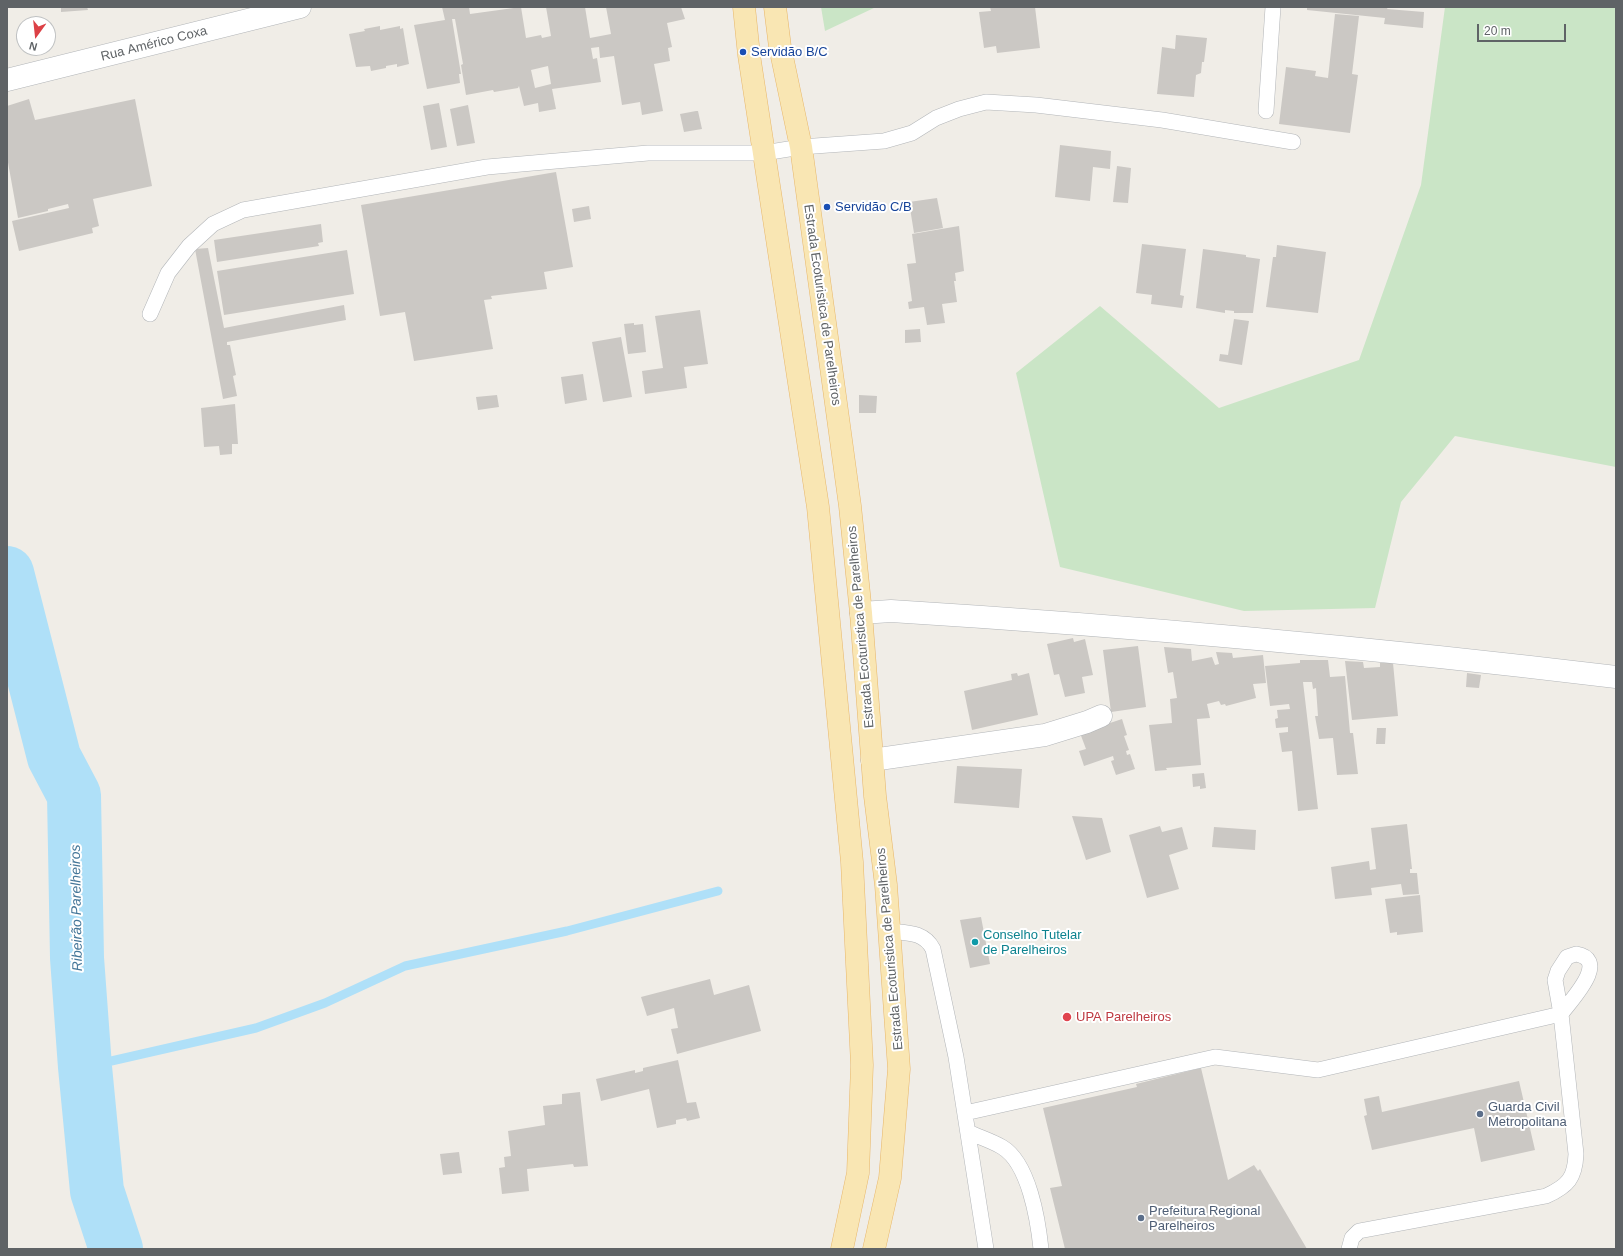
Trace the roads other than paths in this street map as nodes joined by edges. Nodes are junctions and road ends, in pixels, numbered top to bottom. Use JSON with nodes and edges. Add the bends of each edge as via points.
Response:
{"nodes":[{"id":1,"x":300,"y":7,"type":"edge"},
{"id":2,"x":744,"y":7,"type":"edge"},
{"id":3,"x":775,"y":7,"type":"edge"},
{"id":4,"x":1273,"y":7,"type":"edge"},
{"id":5,"x":7,"y":80,"type":"edge"},
{"id":6,"x":1266,"y":111,"type":"dead end"},
{"id":7,"x":1293,"y":142,"type":"dead end"},
{"id":8,"x":801,"y":147,"type":"junction"},
{"id":9,"x":764,"y":153,"type":"junction"},
{"id":10,"x":150,"y":314,"type":"dead end"},
{"id":11,"x":850,"y":506,"type":"junction"},
{"id":12,"x":818,"y":507,"type":"junction"},
{"id":13,"x":861,"y":613,"type":"junction"},
{"id":14,"x":1616,"y":677,"type":"edge"},
{"id":15,"x":1101,"y":716,"type":"dead end"},
{"id":16,"x":872,"y":760,"type":"junction"},
{"id":17,"x":890,"y":931,"type":"junction"},
{"id":18,"x":965,"y":1113,"type":"junction"},
{"id":19,"x":968,"y":1132,"type":"junction"},
{"id":20,"x":842,"y":1249,"type":"edge"},
{"id":21,"x":874,"y":1249,"type":"edge"},
{"id":22,"x":986,"y":1249,"type":"edge"},
{"id":23,"x":1041,"y":1249,"type":"edge"},
{"id":24,"x":1349,"y":1249,"type":"edge"}],
"edges":[{"from":1,"to":5,"type":"street","name":"Rua Américo Coxa"},
{"from":2,"to":9,"type":"main road"},
{"from":3,"to":8,"type":"main road","name":"Estrada Ecoturistica de Parelheiros","via":[[780,47]]},
{"from":4,"to":6,"type":"lane"},
{"from":7,"to":8,"type":"lane","via":[[1162,120],[1036,105],[986,102],[959,109],[936,118],[912,133],[884,141]]},
{"from":8,"to":9,"type":"lane"},
{"from":8,"to":11,"type":"main road","name":"Estrada Ecoturistica de Parelheiros"},
{"from":9,"to":10,"type":"lane","via":[[648,154],[487,167],[243,210],[213,224],[189,246],[168,273]]},
{"from":9,"to":12,"type":"main road"},
{"from":11,"to":12,"type":"main road"},
{"from":11,"to":13,"type":"main road","name":"Estrada Ecoturistica de Parelheiros"},
{"from":12,"to":20,"type":"main road","via":[[852,862],[861,1013],[858,1173]]},
{"from":13,"to":14,"type":"street","via":[[891,611],[1077,624],[1285,642]]},
{"from":13,"to":16,"type":"main road","name":"Estrada Ecoturistica de Parelheiros"},
{"from":15,"to":16,"type":"street","via":[[1045,735]]},
{"from":16,"to":17,"type":"main road","name":"Estrada Ecoturistica de Parelheiros"},
{"from":17,"to":18,"type":"lane","via":[[921,935],[929,941],[933,949],[956,1056]]},
{"from":17,"to":21,"type":"main road","name":"Estrada Ecoturistica de Parelheiros","via":[[899,1069],[890,1178]]},
{"from":18,"to":19,"type":"lane"},
{"from":18,"to":24,"type":"lane","via":[[1215,1057],[1318,1070],[1561,1014],[1576,1154],[1573,1175],[1567,1183],[1558,1191],[1546,1196],[1359,1231],[1352,1238]]},
{"from":19,"to":22,"type":"lane"},
{"from":19,"to":23,"type":"lane","via":[[1003,1147],[1015,1158],[1038,1218]]}]}
